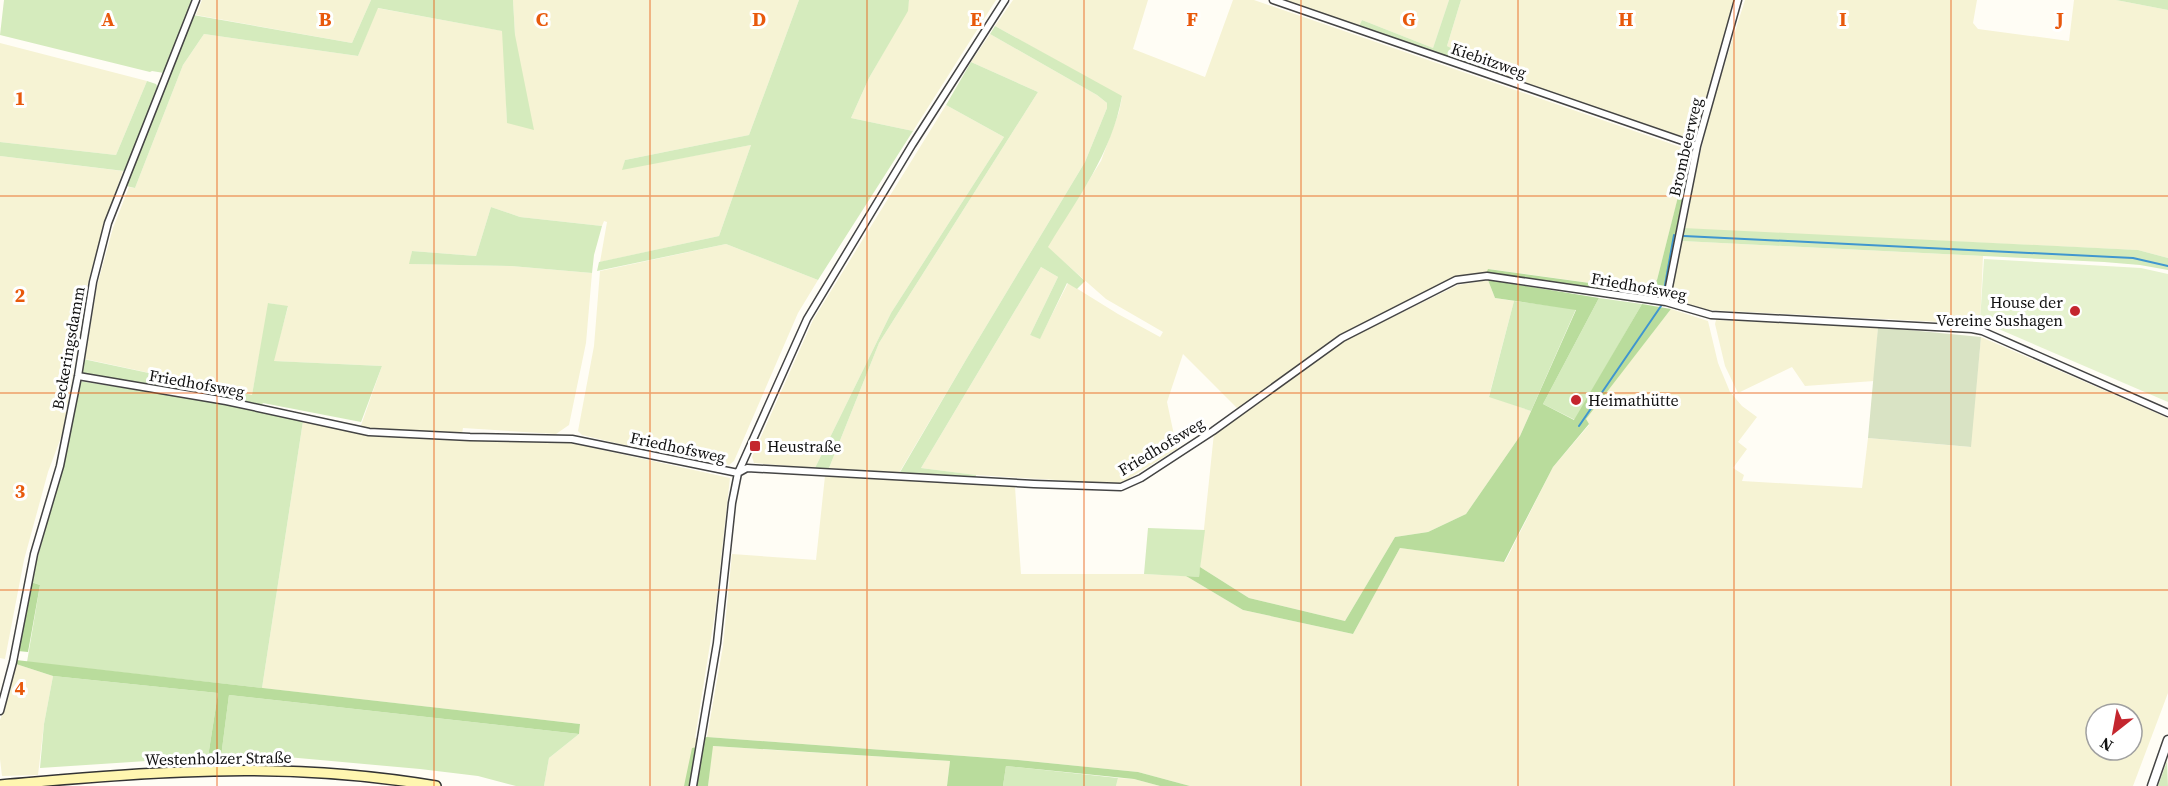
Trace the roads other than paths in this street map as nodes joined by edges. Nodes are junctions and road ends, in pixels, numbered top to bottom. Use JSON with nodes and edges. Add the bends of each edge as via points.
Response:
{"nodes":[{"id":1,"x":196,"y":0,"type":"edge"},
{"id":2,"x":1005,"y":0,"type":"edge"},
{"id":3,"x":1273,"y":0,"type":"edge"},
{"id":4,"x":1738,"y":0,"type":"edge"},
{"id":5,"x":1697,"y":146,"type":"junction"},
{"id":6,"x":1666,"y":302,"type":"junction"},
{"id":7,"x":78,"y":376,"type":"junction"},
{"id":8,"x":2168,"y":412,"type":"edge"},
{"id":9,"x":738,"y":473,"type":"junction"},
{"id":10,"x":0,"y":711,"type":"edge"},
{"id":11,"x":2168,"y":740,"type":"edge"},
{"id":12,"x":0,"y":785,"type":"edge"},
{"id":13,"x":436,"y":786,"type":"edge"},
{"id":14,"x":693,"y":786,"type":"edge"},
{"id":15,"x":2152,"y":786,"type":"edge"}],
"edges":[{"from":1,"to":7,"type":"street","name":"Beckeringsdamm","via":[[108,223],[93,282]]},
{"from":2,"to":9,"type":"street","via":[[807,319]]},
{"from":3,"to":5,"type":"street","name":"Kiebitzweg"},
{"from":4,"to":5,"type":"street","name":"Brombeerweg"},
{"from":5,"to":6,"type":"street","name":"Brombeerweg"},
{"from":6,"to":8,"type":"street","name":"Friedhofsweg","via":[[1711,315],[1982,331]]},
{"from":6,"to":9,"type":"street","name":"Friedhofsweg","via":[[1487,276],[1456,280],[1342,338],[1213,431],[1121,487],[747,468]]},
{"from":7,"to":9,"type":"street","name":"Friedhofsweg","via":[[226,401],[369,432],[572,439]]},
{"from":7,"to":10,"type":"street","name":"Beckeringsdamm"},
{"from":9,"to":14,"type":"street","via":[[717,643]]},
{"from":11,"to":15,"type":"street"},
{"from":12,"to":13,"type":"main road","name":"Westenholzer Straße","via":[[206,772],[300,772]]}]}
